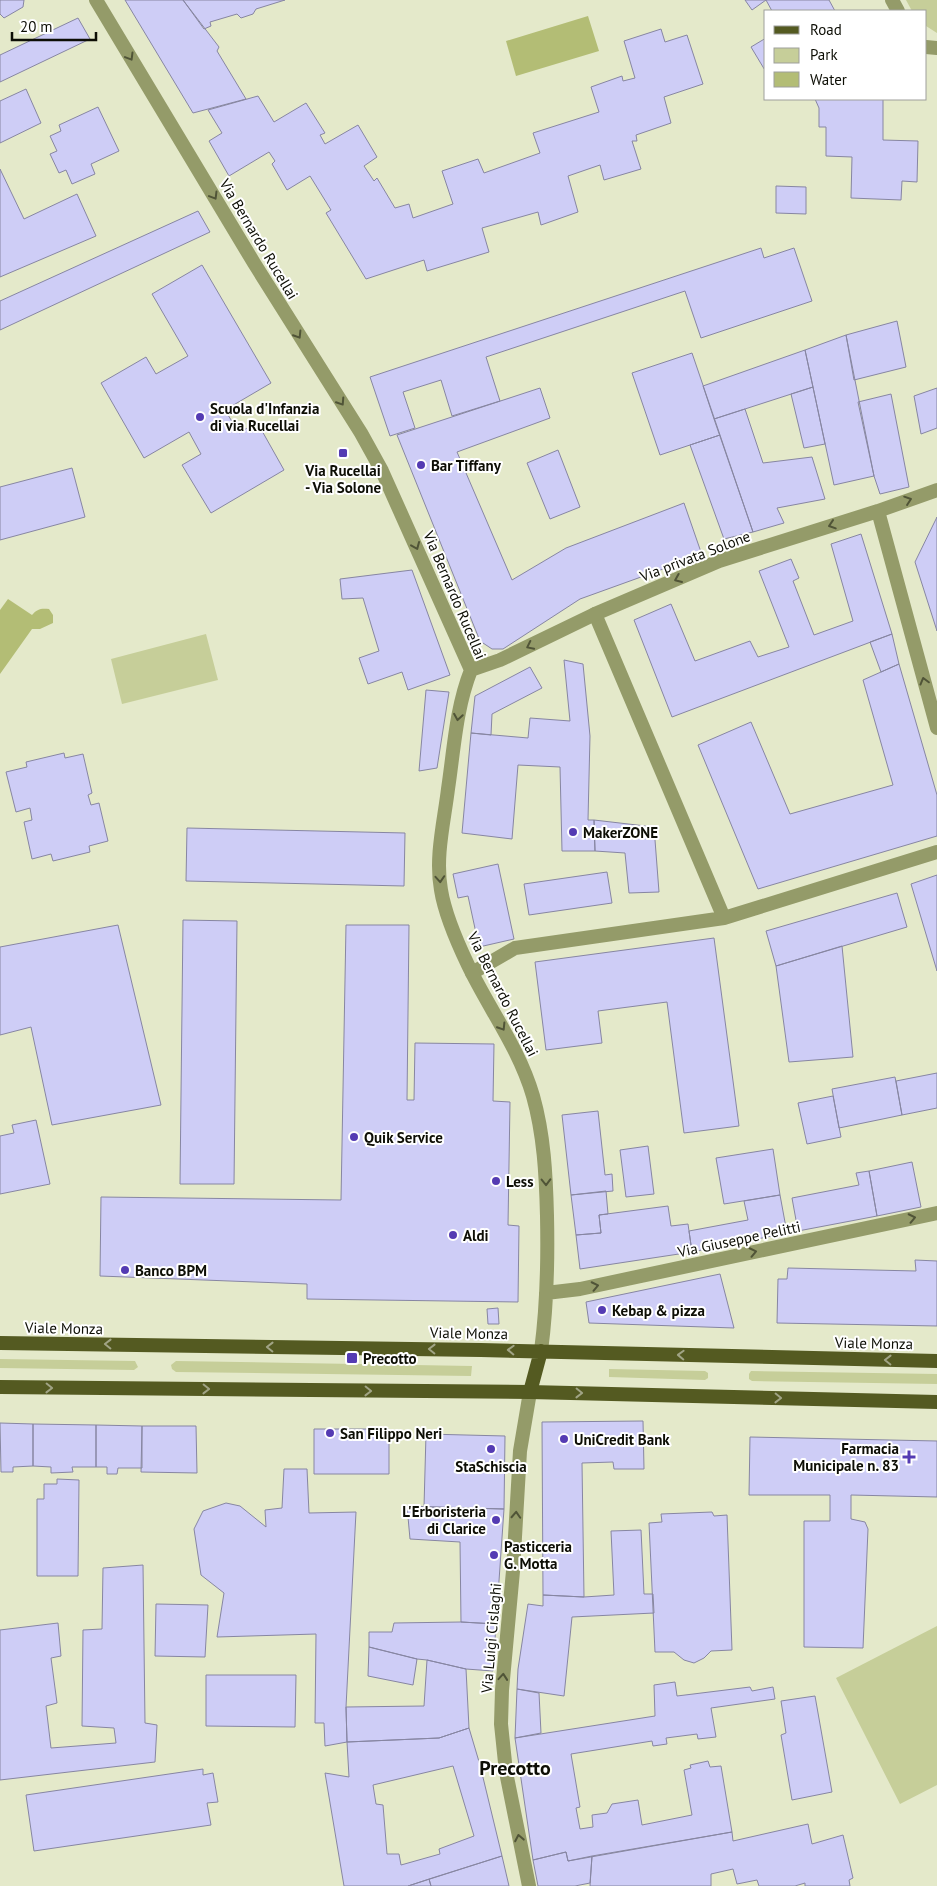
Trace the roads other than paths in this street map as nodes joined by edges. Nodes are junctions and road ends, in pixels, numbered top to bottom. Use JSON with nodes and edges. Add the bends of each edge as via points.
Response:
{"nodes":[{"id":1,"x":96,"y":0,"type":"edge"},
{"id":2,"x":937,"y":490,"type":"edge"},
{"id":3,"x":878,"y":510,"type":"junction"},
{"id":4,"x":595,"y":614,"type":"junction"},
{"id":5,"x":471,"y":670,"type":"junction"},
{"id":6,"x":937,"y":728,"type":"edge"},
{"id":7,"x":937,"y":852,"type":"edge"},
{"id":8,"x":724,"y":918,"type":"junction"},
{"id":9,"x":472,"y":973,"type":"junction"},
{"id":10,"x":937,"y":1213,"type":"edge"},
{"id":11,"x":546,"y":1293,"type":"junction"},
{"id":12,"x":0,"y":1343,"type":"edge"},
{"id":13,"x":541,"y":1351,"type":"junction"},
{"id":14,"x":937,"y":1361,"type":"edge"},
{"id":15,"x":0,"y":1387,"type":"edge"},
{"id":16,"x":530,"y":1392,"type":"junction"},
{"id":17,"x":937,"y":1402,"type":"edge"},
{"id":18,"x":529,"y":1886,"type":"edge"}],
"edges":[{"from":1,"to":5,"type":"street","name":"Via Bernardo Rucellai","one_way":true,"via":[[254,263],[361,432],[397,501]]},
{"from":3,"to":2,"type":"street","name":"Via privata Solone","one_way":true},
{"from":3,"to":4,"type":"street","name":"Via privata Solone","one_way":true,"via":[[719,562]]},
{"from":6,"to":3,"type":"street","one_way":true},
{"from":4,"to":5,"type":"street","name":"Via privata Solone","one_way":true,"via":[[500,660]]},
{"from":4,"to":8,"type":"street"},
{"from":5,"to":9,"type":"street","name":"Via Bernardo Rucellai","one_way":true,"via":[[458,717],[439,869],[449,920]]},
{"from":7,"to":8,"type":"street"},
{"from":8,"to":9,"type":"street","via":[[515,948]]},
{"from":9,"to":11,"type":"street","name":"Via Bernardo Rucellai","one_way":true,"via":[[521,1062],[537,1111],[546,1173]]},
{"from":11,"to":10,"type":"street","name":"Via Giuseppe Pelitti","one_way":true,"via":[[580,1289]]},
{"from":11,"to":13,"type":"street","name":"Via Bernardo Rucellai"},
{"from":13,"to":12,"type":"main road","name":"Viale Monza","one_way":true},
{"from":14,"to":13,"type":"main road","name":"Viale Monza","one_way":true},
{"from":13,"to":16,"type":"main road"},
{"from":15,"to":16,"type":"main road","one_way":true},
{"from":16,"to":17,"type":"main road","one_way":true},
{"from":18,"to":16,"type":"street","name":"Via Luigi Cislaghi","one_way":true,"via":[[506,1772],[501,1719],[520,1451]]}]}
